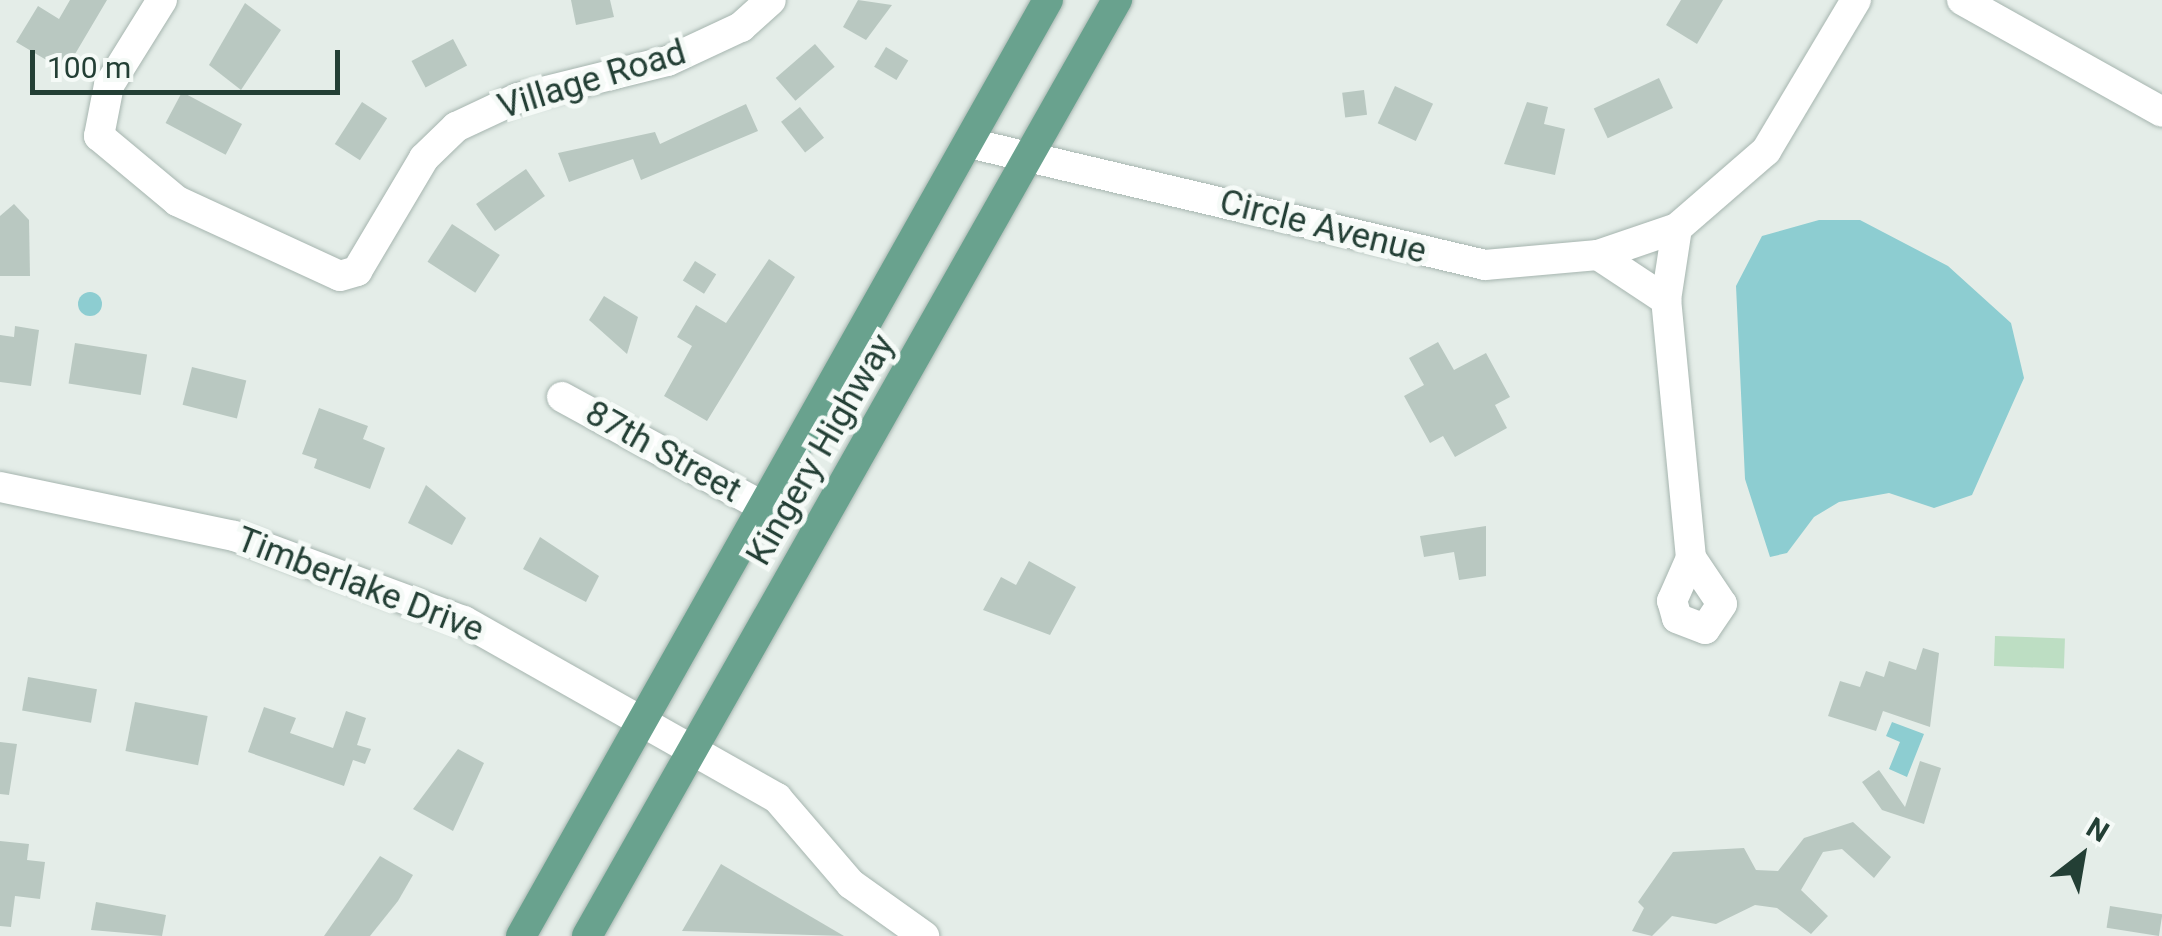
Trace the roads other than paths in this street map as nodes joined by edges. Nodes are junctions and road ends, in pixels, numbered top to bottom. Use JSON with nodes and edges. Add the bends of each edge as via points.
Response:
{"nodes":[{"id":1,"x":162,"y":0,"type":"edge"},
{"id":2,"x":772,"y":0,"type":"edge"},
{"id":3,"x":1048,"y":0,"type":"edge"},
{"id":4,"x":1118,"y":0,"type":"edge"},
{"id":5,"x":1856,"y":0,"type":"edge"},
{"id":6,"x":1962,"y":0,"type":"edge"},
{"id":7,"x":2162,"y":112,"type":"edge"},
{"id":8,"x":969,"y":144,"type":"junction"},
{"id":9,"x":1033,"y":154,"type":"junction"},
{"id":10,"x":1678,"y":228,"type":"junction"},
{"id":11,"x":1598,"y":255,"type":"junction"},
{"id":12,"x":1666,"y":300,"type":"junction"},
{"id":13,"x":562,"y":397,"type":"dead end"},
{"id":14,"x":0,"y":487,"type":"edge"},
{"id":15,"x":764,"y":507,"type":"junction"},
{"id":16,"x":1690,"y":558,"type":"dead end"},
{"id":17,"x":646,"y":719,"type":"junction"},
{"id":18,"x":696,"y":747,"type":"junction"},
{"id":19,"x":521,"y":936,"type":"edge"},
{"id":20,"x":587,"y":936,"type":"edge"},
{"id":21,"x":924,"y":936,"type":"edge"}],
"edges":[{"from":1,"to":2,"type":"street","name":"Village Road","via":[[110,84],[99,136],[177,201],[325,274],[357,270],[424,158],[456,127],[518,98],[668,61],[741,27]]},
{"from":3,"to":8,"type":"main road","name":"Kingery Highway"},
{"from":4,"to":9,"type":"main road","name":"Kingery Highway"},
{"from":5,"to":10,"type":"street","via":[[1766,151]]},
{"from":6,"to":7,"type":"street"},
{"from":8,"to":9,"type":"street","name":"Circle Avenue"},
{"from":8,"to":15,"type":"main road","name":"Kingery Highway"},
{"from":9,"to":11,"type":"street","name":"Circle Avenue","via":[[1459,261],[1519,267]]},
{"from":9,"to":18,"type":"main road","name":"Kingery Highway"},
{"from":10,"to":11,"type":"street","name":"Circle Avenue"},
{"from":10,"to":12,"type":"street"},
{"from":11,"to":12,"type":"street"},
{"from":12,"to":16,"type":"street"},
{"from":13,"to":15,"type":"street","name":"87th Street"},
{"from":14,"to":17,"type":"street","name":"Timberlake Drive","via":[[204,528],[351,574],[464,622]]},
{"from":15,"to":17,"type":"main road","name":"Kingery Highway"},
{"from":17,"to":18,"type":"street","name":"Timberlake Drive"},
{"from":17,"to":19,"type":"main road","name":"Kingery Highway"},
{"from":18,"to":20,"type":"main road","name":"Kingery Highway"},
{"from":18,"to":21,"type":"street","name":"Timberlake Drive","via":[[776,798],[851,884]]}]}
